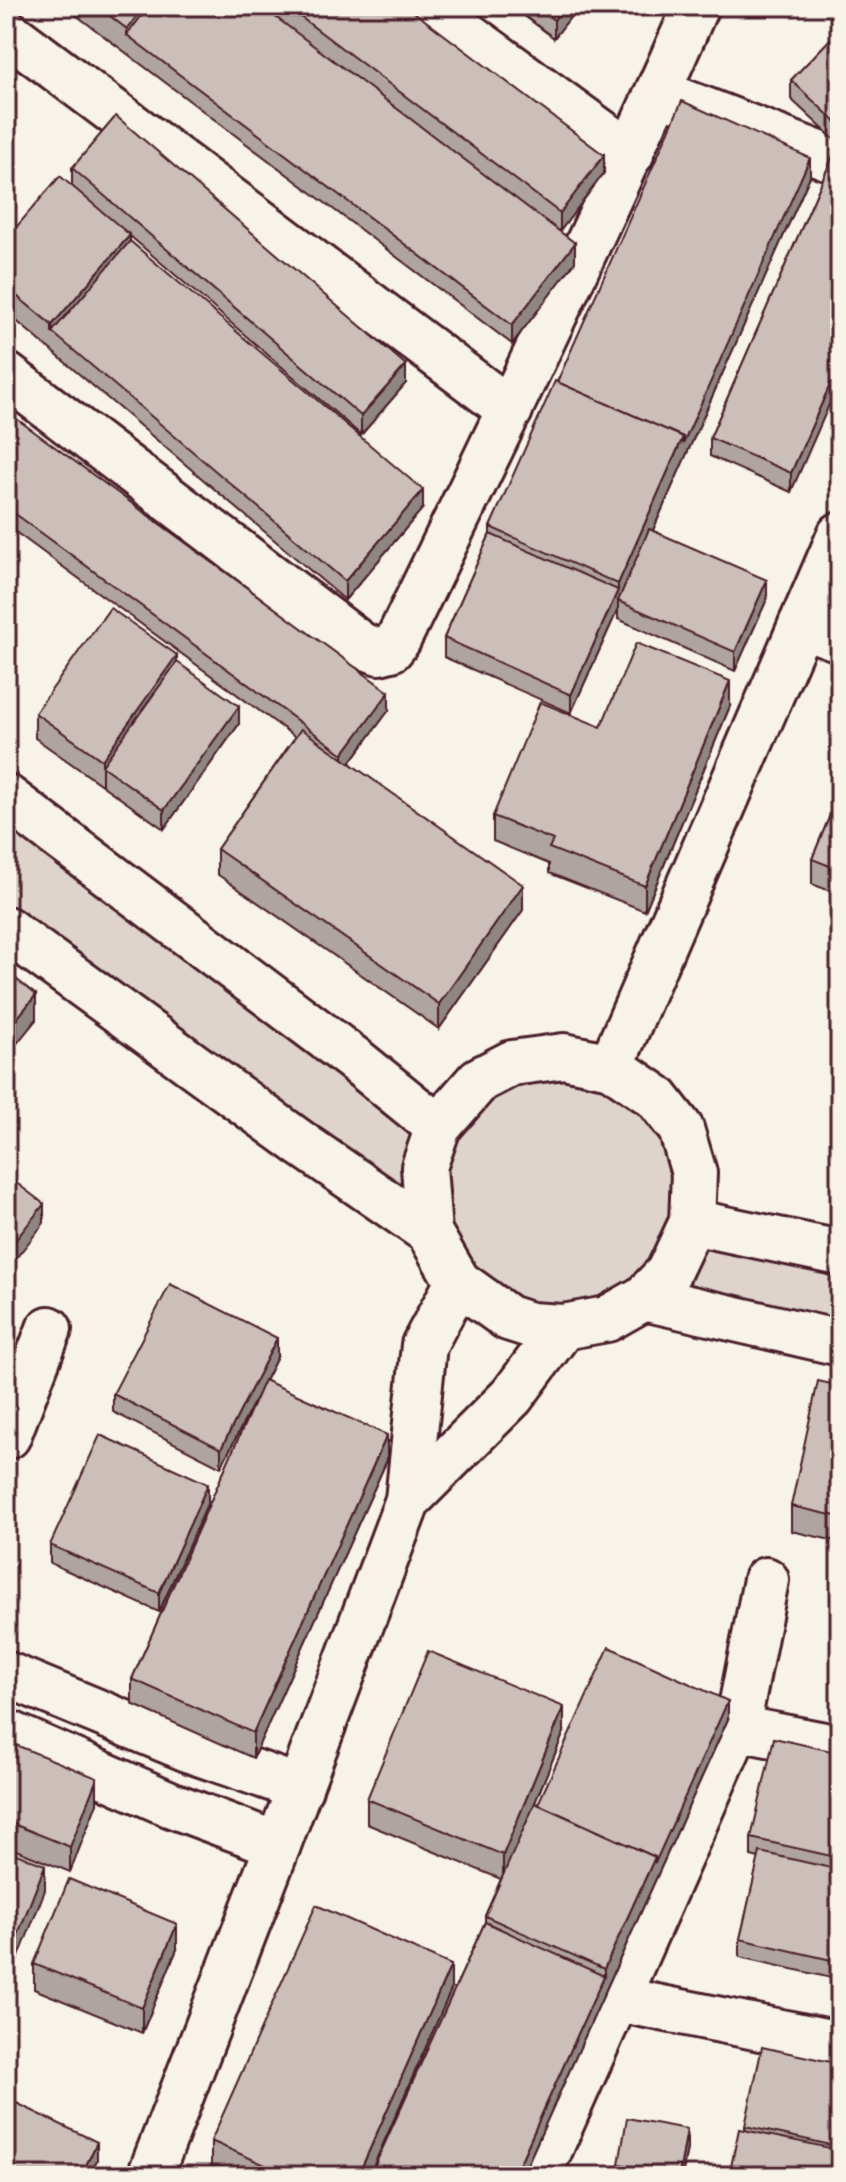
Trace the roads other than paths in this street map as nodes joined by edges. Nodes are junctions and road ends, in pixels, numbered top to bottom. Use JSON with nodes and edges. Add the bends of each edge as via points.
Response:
{"nodes":[{"id":1,"x":428,"y":6,"type":"edge"},
{"id":2,"x":696,"y":6,"type":"edge"},
{"id":3,"x":6,"y":31,"type":"edge"},
{"id":4,"x":658,"y":92,"type":"junction"},
{"id":5,"x":631,"y":154,"type":"junction"},
{"id":6,"x":840,"y":162,"type":"edge"},
{"id":7,"x":6,"y":375,"type":"edge"},
{"id":8,"x":510,"y":410,"type":"junction"},
{"id":9,"x":840,"y":535,"type":"edge"},
{"id":10,"x":821,"y":632,"type":"edge"},
{"id":11,"x":6,"y":797,"type":"edge"},
{"id":12,"x":6,"y":929,"type":"edge"},
{"id":13,"x":611,"y":1066,"type":"junction"},
{"id":14,"x":438,"y":1127,"type":"junction"},
{"id":15,"x":692,"y":1222,"type":"junction"},
{"id":16,"x":429,"y":1232,"type":"junction"},
{"id":17,"x":840,"y":1253,"type":"edge"},
{"id":18,"x":458,"y":1282,"type":"junction"},
{"id":19,"x":644,"y":1298,"type":"junction"},
{"id":20,"x":563,"y":1327,"type":"junction"},
{"id":21,"x":49,"y":1329,"type":"dead end"},
{"id":22,"x":840,"y":1343,"type":"edge"},
{"id":23,"x":7,"y":1437,"type":"edge"},
{"id":24,"x":408,"y":1500,"type":"junction"},
{"id":25,"x":766,"y":1580,"type":"dead end"},
{"id":26,"x":6,"y":1674,"type":"edge"},
{"id":27,"x":737,"y":1728,"type":"junction"},
{"id":28,"x":6,"y":1732,"type":"edge"},
{"id":29,"x":840,"y":1748,"type":"edge"},
{"id":30,"x":300,"y":1788,"type":"junction"},
{"id":31,"x":278,"y":1845,"type":"junction"},
{"id":32,"x":617,"y":1999,"type":"junction"},
{"id":33,"x":840,"y":2044,"type":"edge"},
{"id":34,"x":150,"y":2176,"type":"edge"},
{"id":35,"x":538,"y":2176,"type":"edge"}],
"edges":[{"from":1,"to":5,"type":"street"},
{"from":2,"to":4,"type":"street"},
{"from":3,"to":8,"type":"street"},
{"from":4,"to":5,"type":"street"},
{"from":4,"to":6,"type":"street"},
{"from":5,"to":8,"type":"street"},
{"from":7,"to":8,"type":"street","via":[[361,645],[379,652],[398,640]]},
{"from":9,"to":10,"type":"street"},
{"from":10,"to":13,"type":"street"},
{"from":11,"to":14,"type":"street"},
{"from":12,"to":16,"type":"street"},
{"from":13,"to":14,"type":"street","via":[[564,1056],[512,1063],[479,1080]]},
{"from":13,"to":15,"type":"street","via":[[656,1097],[681,1129],[694,1173]]},
{"from":14,"to":16,"type":"street","via":[[424,1167]]},
{"from":15,"to":17,"type":"street"},
{"from":15,"to":19,"type":"street","via":[[668,1273]]},
{"from":16,"to":18,"type":"street"},
{"from":18,"to":20,"type":"street","via":[[508,1318]]},
{"from":18,"to":24,"type":"street","via":[[424,1345]]},
{"from":19,"to":20,"type":"street","via":[[607,1319]]},
{"from":19,"to":22,"type":"street"},
{"from":20,"to":24,"type":"street","via":[[512,1396]]},
{"from":21,"to":23,"type":"street"},
{"from":24,"to":30,"type":"street"},
{"from":25,"to":27,"type":"street"},
{"from":26,"to":30,"type":"street","via":[[190,1750]]},
{"from":27,"to":29,"type":"street"},
{"from":27,"to":32,"type":"street"},
{"from":28,"to":31,"type":"street"},
{"from":30,"to":31,"type":"street"},
{"from":31,"to":34,"type":"street"},
{"from":32,"to":33,"type":"street"},
{"from":32,"to":35,"type":"street"}]}
